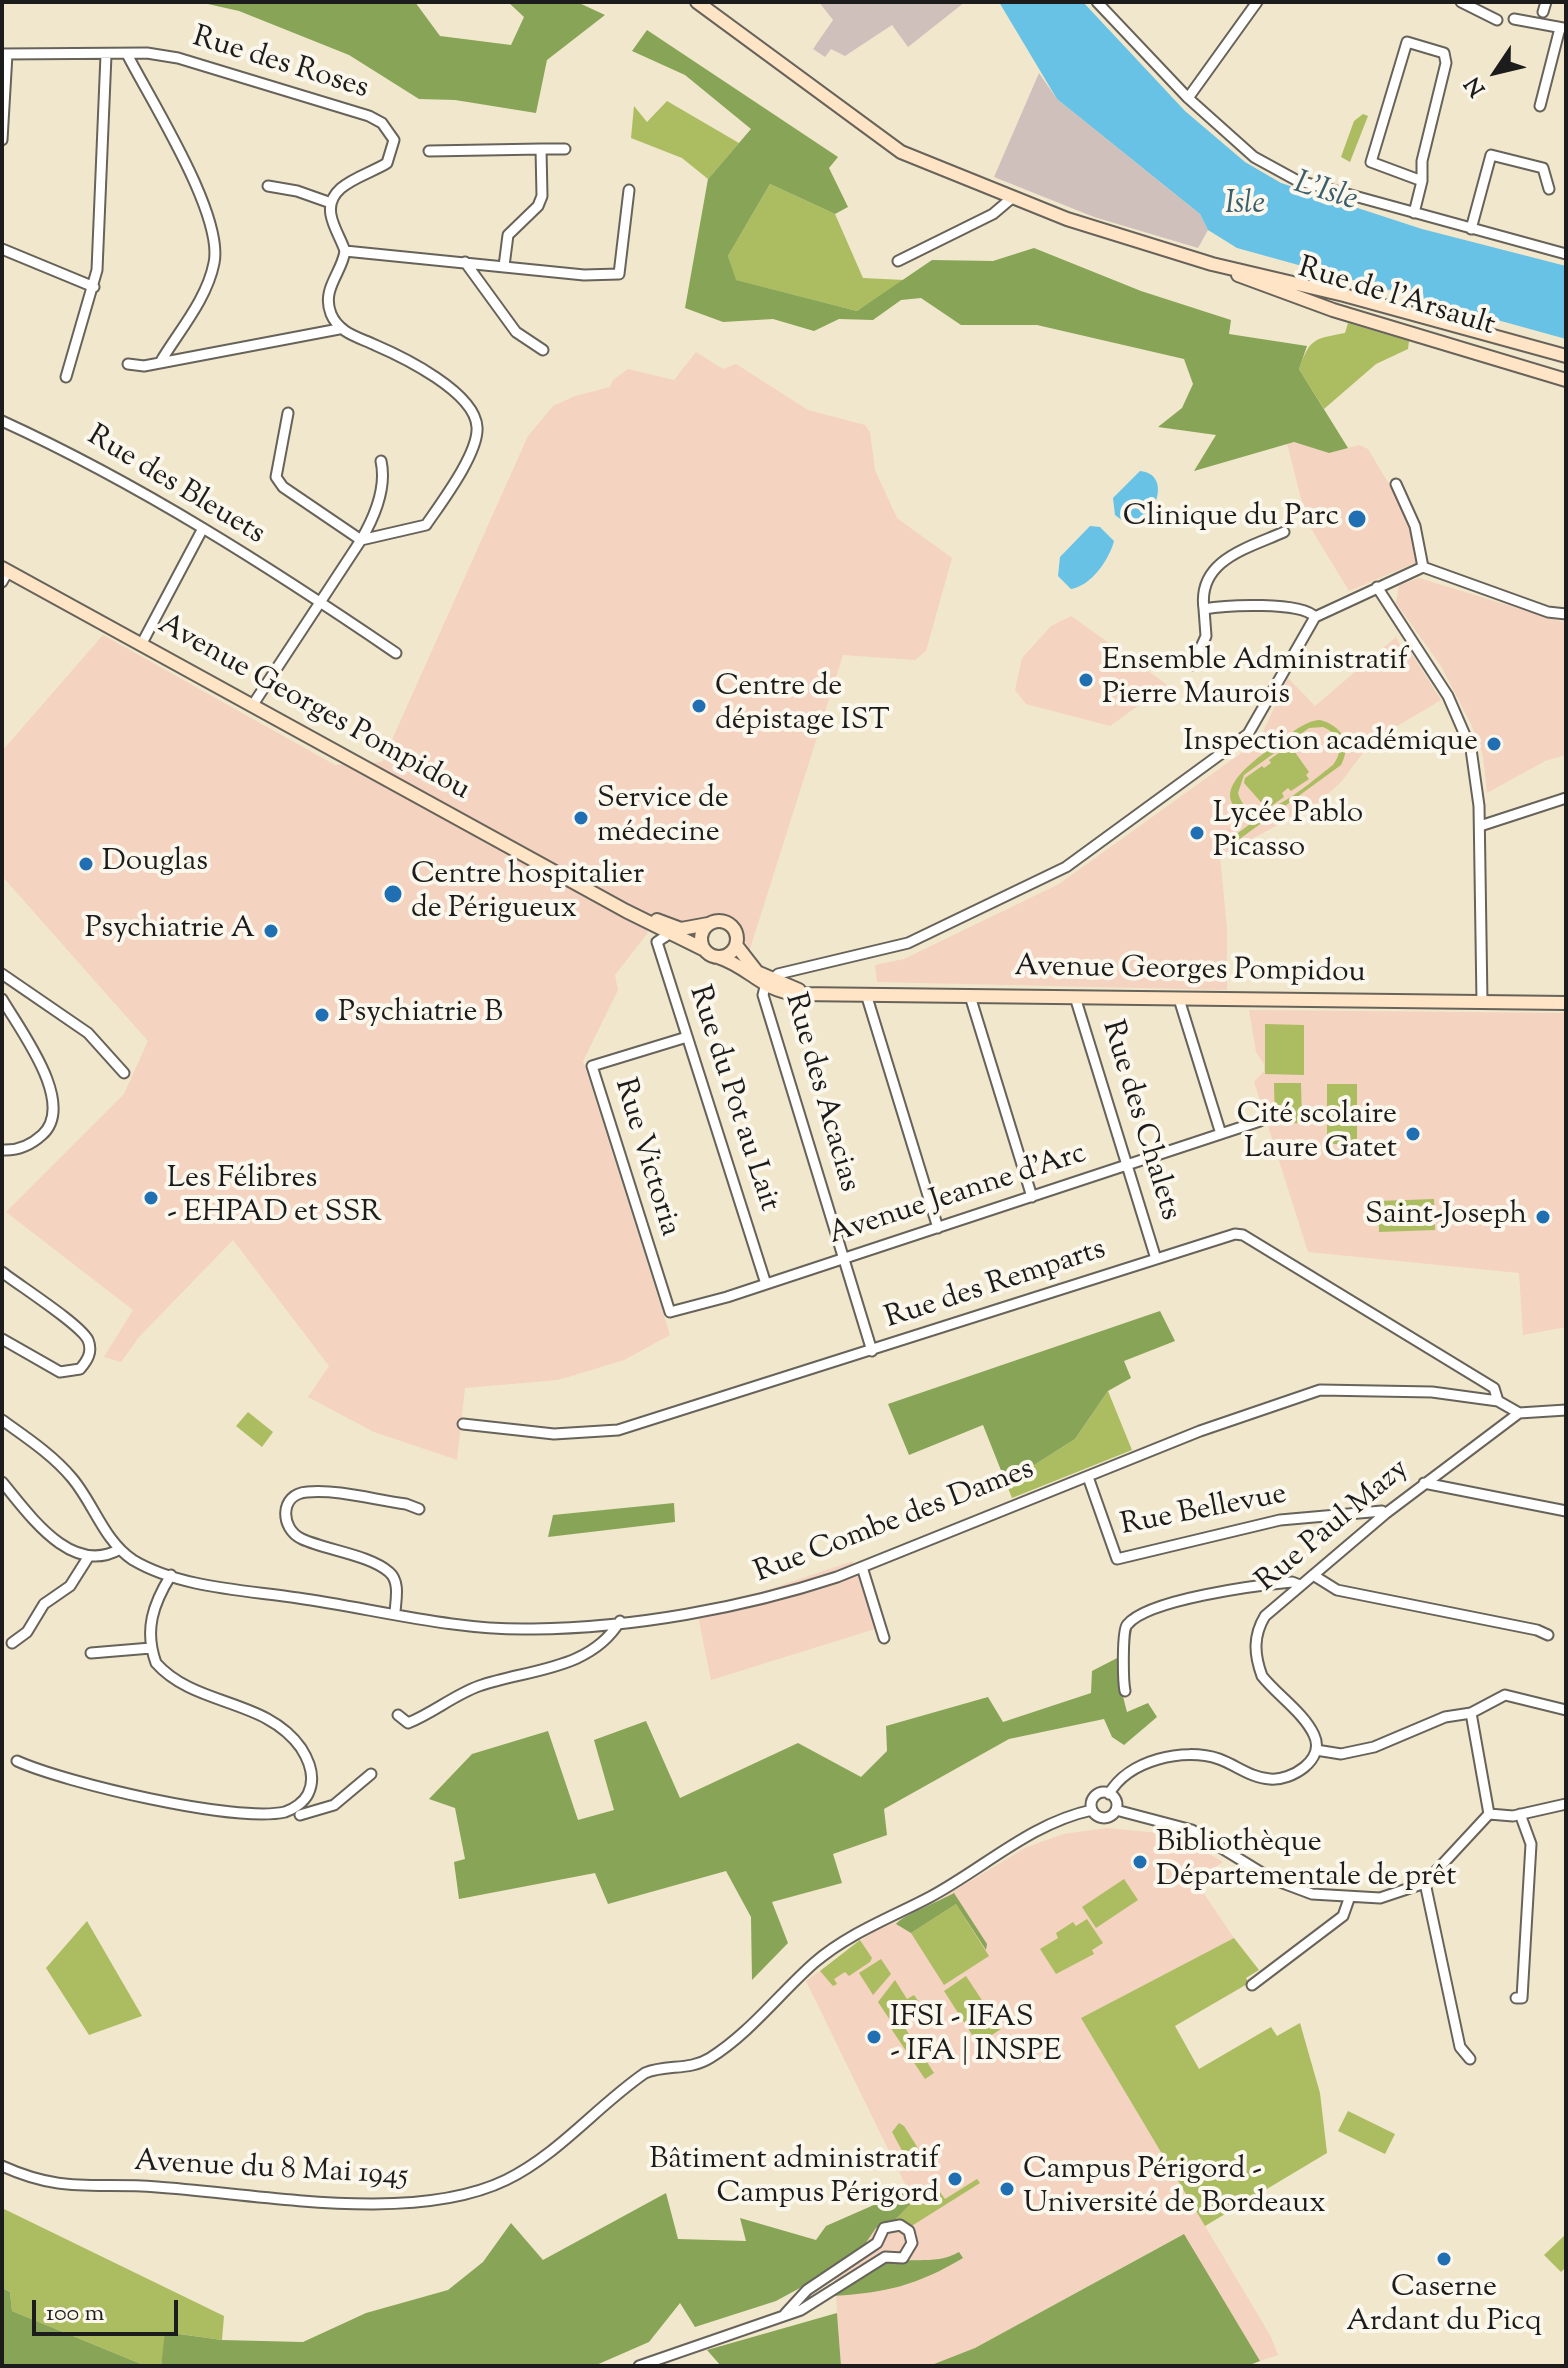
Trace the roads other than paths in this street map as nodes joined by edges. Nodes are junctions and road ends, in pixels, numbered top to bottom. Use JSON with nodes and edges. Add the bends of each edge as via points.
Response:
{"nodes":[{"id":1,"x":697,"y":2,"type":"edge"},
{"id":2,"x":1097,"y":2,"type":"edge"},
{"id":3,"x":1257,"y":2,"type":"edge"},
{"id":4,"x":1461,"y":2,"type":"edge"},
{"id":5,"x":1514,"y":19,"type":"dead end"},
{"id":6,"x":1497,"y":20,"type":"dead end"},
{"id":7,"x":1563,"y":28,"type":"edge"},
{"id":8,"x":4,"y":54,"type":"edge"},
{"id":9,"x":127,"y":54,"type":"junction"},
{"id":10,"x":106,"y":55,"type":"junction"},
{"id":11,"x":3,"y":88,"type":"edge"},
{"id":12,"x":1188,"y":98,"type":"junction"},
{"id":13,"x":1540,"y":106,"type":"dead end"},
{"id":14,"x":2,"y":140,"type":"edge"},
{"id":15,"x":541,"y":149,"type":"junction"},
{"id":16,"x":565,"y":149,"type":"dead end"},
{"id":17,"x":429,"y":151,"type":"dead end"},
{"id":18,"x":1422,"y":181,"type":"junction"},
{"id":19,"x":268,"y":186,"type":"dead end"},
{"id":20,"x":1549,"y":189,"type":"dead end"},
{"id":21,"x":629,"y":190,"type":"dead end"},
{"id":22,"x":1013,"y":197,"type":"junction"},
{"id":23,"x":331,"y":203,"type":"junction"},
{"id":24,"x":1414,"y":213,"type":"junction"},
{"id":25,"x":1471,"y":229,"type":"junction"},
{"id":26,"x":2,"y":249,"type":"edge"},
{"id":27,"x":345,"y":251,"type":"junction"},
{"id":28,"x":1566,"y":254,"type":"edge"},
{"id":29,"x":898,"y":261,"type":"dead end"},
{"id":30,"x":465,"y":262,"type":"junction"},
{"id":31,"x":1212,"y":264,"type":"junction"},
{"id":32,"x":504,"y":266,"type":"junction"},
{"id":33,"x":94,"y":287,"type":"junction"},
{"id":34,"x":1310,"y":287,"type":"junction"},
{"id":35,"x":1328,"y":291,"type":"junction"},
{"id":36,"x":1319,"y":305,"type":"junction"},
{"id":37,"x":1333,"y":310,"type":"junction"},
{"id":38,"x":339,"y":329,"type":"junction"},
{"id":39,"x":543,"y":350,"type":"dead end"},
{"id":40,"x":1566,"y":356,"type":"edge"},
{"id":41,"x":161,"y":361,"type":"junction"},
{"id":42,"x":128,"y":364,"type":"dead end"},
{"id":43,"x":66,"y":377,"type":"dead end"},
{"id":44,"x":1566,"y":380,"type":"edge"},
{"id":45,"x":288,"y":413,"type":"dead end"},
{"id":46,"x":2,"y":421,"type":"edge"},
{"id":47,"x":381,"y":461,"type":"dead end"},
{"id":48,"x":1396,"y":484,"type":"dead end"},
{"id":49,"x":202,"y":530,"type":"junction"},
{"id":50,"x":1284,"y":532,"type":"dead end"},
{"id":51,"x":361,"y":540,"type":"junction"},
{"id":52,"x":1423,"y":567,"type":"junction"},
{"id":53,"x":4,"y":573,"type":"edge"},
{"id":54,"x":1377,"y":587,"type":"junction"},
{"id":55,"x":320,"y":601,"type":"junction"},
{"id":56,"x":1204,"y":609,"type":"junction"},
{"id":57,"x":1566,"y":614,"type":"edge"},
{"id":58,"x":1315,"y":617,"type":"junction"},
{"id":59,"x":141,"y":645,"type":"junction"},
{"id":60,"x":396,"y":653,"type":"dead end"},
{"id":61,"x":1193,"y":665,"type":"dead end"},
{"id":62,"x":252,"y":706,"type":"junction"},
{"id":63,"x":1566,"y":798,"type":"edge"},
{"id":64,"x":1480,"y":826,"type":"junction"},
{"id":65,"x":600,"y":894,"type":"junction"},
{"id":66,"x":708,"y":924,"type":"junction"},
{"id":67,"x":669,"y":934,"type":"junction"},
{"id":68,"x":736,"y":945,"type":"junction"},
{"id":69,"x":703,"y":949,"type":"junction"},
{"id":70,"x":718,"y":957,"type":"junction"},
{"id":71,"x":2,"y":974,"type":"edge"},
{"id":72,"x":768,"y":983,"type":"junction"},
{"id":73,"x":866,"y":994,"type":"junction"},
{"id":74,"x":970,"y":996,"type":"junction"},
{"id":75,"x":1075,"y":997,"type":"junction"},
{"id":76,"x":2,"y":999,"type":"edge"},
{"id":77,"x":1179,"y":999,"type":"junction"},
{"id":78,"x":1482,"y":1002,"type":"junction"},
{"id":79,"x":1566,"y":1003,"type":"edge"},
{"id":80,"x":687,"y":1037,"type":"junction"},
{"id":81,"x":124,"y":1073,"type":"dead end"},
{"id":82,"x":1260,"y":1121,"type":"dead end"},
{"id":83,"x":1221,"y":1134,"type":"junction"},
{"id":84,"x":2,"y":1150,"type":"edge"},
{"id":85,"x":1128,"y":1166,"type":"junction"},
{"id":86,"x":1032,"y":1197,"type":"junction"},
{"id":87,"x":938,"y":1228,"type":"junction"},
{"id":88,"x":844,"y":1259,"type":"junction"},
{"id":89,"x":1156,"y":1259,"type":"junction"},
{"id":90,"x":2,"y":1272,"type":"edge"},
{"id":91,"x":766,"y":1284,"type":"junction"},
{"id":92,"x":670,"y":1312,"type":"joint"},
{"id":93,"x":2,"y":1339,"type":"edge"},
{"id":94,"x":872,"y":1351,"type":"junction"},
{"id":95,"x":1498,"y":1401,"type":"junction"},
{"id":96,"x":1566,"y":1410,"type":"edge"},
{"id":97,"x":1519,"y":1413,"type":"junction"},
{"id":98,"x":2,"y":1420,"type":"edge"},
{"id":99,"x":463,"y":1424,"type":"dead end"},
{"id":100,"x":1088,"y":1477,"type":"junction"},
{"id":101,"x":2,"y":1482,"type":"edge"},
{"id":102,"x":1424,"y":1483,"type":"junction"},
{"id":103,"x":419,"y":1509,"type":"dead end"},
{"id":104,"x":1566,"y":1511,"type":"edge"},
{"id":105,"x":1385,"y":1514,"type":"junction"},
{"id":106,"x":120,"y":1549,"type":"junction"},
{"id":107,"x":89,"y":1556,"type":"junction"},
{"id":108,"x":862,"y":1567,"type":"junction"},
{"id":109,"x":171,"y":1575,"type":"junction"},
{"id":110,"x":1313,"y":1575,"type":"junction"},
{"id":111,"x":1300,"y":1585,"type":"junction"},
{"id":112,"x":395,"y":1612,"type":"junction"},
{"id":113,"x":620,"y":1621,"type":"junction"},
{"id":114,"x":1548,"y":1635,"type":"dead end"},
{"id":115,"x":884,"y":1638,"type":"dead end"},
{"id":116,"x":12,"y":1643,"type":"dead end"},
{"id":117,"x":151,"y":1648,"type":"junction"},
{"id":118,"x":91,"y":1653,"type":"dead end"},
{"id":119,"x":1125,"y":1691,"type":"dead end"},
{"id":120,"x":1566,"y":1710,"type":"edge"},
{"id":121,"x":1471,"y":1713,"type":"junction"},
{"id":122,"x":398,"y":1715,"type":"dead end"},
{"id":123,"x":1316,"y":1750,"type":"junction"},
{"id":124,"x":17,"y":1761,"type":"dead end"},
{"id":125,"x":371,"y":1774,"type":"dead end"},
{"id":126,"x":1109,"y":1794,"type":"junction"},
{"id":127,"x":1566,"y":1804,"type":"edge"},
{"id":128,"x":1092,"y":1810,"type":"junction"},
{"id":129,"x":1116,"y":1810,"type":"junction"},
{"id":130,"x":1489,"y":1814,"type":"junction"},
{"id":131,"x":1520,"y":1814,"type":"junction"},
{"id":132,"x":300,"y":1815,"type":"dead end"},
{"id":133,"x":1425,"y":1883,"type":"junction"},
{"id":134,"x":1349,"y":1899,"type":"junction"},
{"id":135,"x":1252,"y":1985,"type":"dead end"},
{"id":136,"x":1516,"y":1998,"type":"dead end"},
{"id":137,"x":1470,"y":2059,"type":"dead end"},
{"id":138,"x":2,"y":2166,"type":"edge"},
{"id":139,"x":785,"y":2314,"type":"junction"},
{"id":140,"x":639,"y":2366,"type":"edge"}],
"edges":[{"from":1,"to":22,"type":"main road","via":[[901,152]]},
{"from":2,"to":12,"type":"street"},
{"from":3,"to":12,"type":"street"},
{"from":4,"to":6,"type":"street"},
{"from":5,"to":7,"type":"street"},
{"from":7,"to":13,"type":"street"},
{"from":8,"to":10,"type":"street"},
{"from":8,"to":11,"type":"street"},
{"from":9,"to":10,"type":"street"},
{"from":9,"to":23,"type":"street","name":"Rue des Roses","via":[[178,58],[382,123],[394,140],[387,163],[344,185]]},
{"from":9,"to":41,"type":"street","via":[[206,209],[215,238],[206,287]]},
{"from":10,"to":33,"type":"street"},
{"from":11,"to":14,"type":"street"},
{"from":12,"to":24,"type":"street","via":[[1254,157],[1296,180]]},
{"from":15,"to":16,"type":"street"},
{"from":15,"to":17,"type":"street"},
{"from":15,"to":32,"type":"street","via":[[542,196],[532,215],[508,235]]},
{"from":18,"to":18,"type":"street","via":[[1446,63],[1444,53],[1407,42],[1371,162]]},
{"from":18,"to":24,"type":"street"},
{"from":19,"to":23,"type":"street"},
{"from":20,"to":25,"type":"street","via":[[1543,168],[1491,155]]},
{"from":21,"to":32,"type":"street","via":[[619,274]]},
{"from":22,"to":29,"type":"street","via":[[993,214]]},
{"from":22,"to":31,"type":"main road"},
{"from":23,"to":27,"type":"street","via":[[331,219]]},
{"from":24,"to":25,"type":"street"},
{"from":25,"to":28,"type":"street"},
{"from":26,"to":33,"type":"street"},
{"from":27,"to":30,"type":"street"},
{"from":27,"to":38,"type":"street","via":[[328,294]]},
{"from":30,"to":32,"type":"street"},
{"from":30,"to":39,"type":"street","via":[[516,332]]},
{"from":31,"to":34,"type":"main road"},
{"from":31,"to":36,"type":"main road","name":"Rue de l'Arsault"},
{"from":33,"to":43,"type":"street"},
{"from":34,"to":35,"type":"main road"},
{"from":34,"to":36,"type":"main road","via":[[1309,295]]},
{"from":35,"to":37,"type":"main road"},
{"from":35,"to":40,"type":"main road"},
{"from":36,"to":37,"type":"main road","name":"Rue de l'Arsault"},
{"from":37,"to":44,"type":"main road","name":"Rue de l'Arsault"},
{"from":38,"to":41,"type":"street"},
{"from":38,"to":51,"type":"street","via":[[433,373],[473,413],[478,426],[476,442],[426,525]]},
{"from":41,"to":42,"type":"street"},
{"from":45,"to":51,"type":"street","via":[[276,477]]},
{"from":46,"to":49,"type":"street","name":"Rue des Bleuets","via":[[72,453]]},
{"from":47,"to":51,"type":"street","via":[[385,478]]},
{"from":48,"to":52,"type":"street","via":[[1415,526]]},
{"from":49,"to":55,"type":"street","name":"Rue des Bleuets"},
{"from":49,"to":59,"type":"street"},
{"from":50,"to":56,"type":"street","via":[[1237,552],[1212,570],[1203,587]]},
{"from":51,"to":55,"type":"street"},
{"from":52,"to":54,"type":"street"},
{"from":52,"to":57,"type":"street"},
{"from":53,"to":59,"type":"main road","name":"Avenue Georges Pompidou"},
{"from":54,"to":58,"type":"street"},
{"from":54,"to":64,"type":"street","via":[[1448,696],[1464,731],[1476,771]]},
{"from":55,"to":60,"type":"street","name":"Rue des Bleuets"},
{"from":55,"to":62,"type":"street"},
{"from":56,"to":58,"type":"street","via":[[1299,608]]},
{"from":56,"to":61,"type":"street","via":[[1206,636]]},
{"from":58,"to":72,"type":"street","via":[[1248,734],[1066,867],[908,943],[791,970]]},
{"from":59,"to":62,"type":"main road","name":"Avenue Georges Pompidou"},
{"from":62,"to":65,"type":"main road","name":"Avenue Georges Pompidou"},
{"from":63,"to":64,"type":"street"},
{"from":64,"to":78,"type":"street"},
{"from":65,"to":66,"type":"main road","name":"Avenue Georges Pompidou","via":[[681,929]]},
{"from":65,"to":67,"type":"main road","name":"Avenue Georges Pompidou"},
{"from":66,"to":68,"type":"main road","via":[[730,925]]},
{"from":66,"to":69,"type":"main road","via":[[701,933]]},
{"from":67,"to":69,"type":"main road","name":"Avenue Georges Pompidou"},
{"from":67,"to":80,"type":"street","name":"Rue du Pot au Lait","via":[[657,942]]},
{"from":68,"to":70,"type":"main road"},
{"from":68,"to":72,"type":"main road"},
{"from":69,"to":70,"type":"main road"},
{"from":70,"to":72,"type":"main road","name":"Avenue Georges Pompidou"},
{"from":71,"to":81,"type":"street","via":[[88,1033]]},
{"from":72,"to":73,"type":"main road","name":"Avenue Georges Pompidou","via":[[782,993]]},
{"from":72,"to":88,"type":"street","name":"Rue des Acacias","via":[[763,995]]},
{"from":73,"to":74,"type":"main road","name":"Avenue Georges Pompidou"},
{"from":73,"to":87,"type":"street"},
{"from":74,"to":75,"type":"main road","name":"Avenue Georges Pompidou"},
{"from":74,"to":86,"type":"street"},
{"from":75,"to":77,"type":"main road","name":"Avenue Georges Pompidou"},
{"from":75,"to":85,"type":"street","name":"Rue des Chalets"},
{"from":76,"to":84,"type":"street","via":[[52,1086],[54,1112],[47,1131],[31,1145]]},
{"from":77,"to":78,"type":"main road","name":"Avenue Georges Pompidou"},
{"from":77,"to":83,"type":"street"},
{"from":78,"to":79,"type":"main road","name":"Avenue Georges Pompidou"},
{"from":80,"to":91,"type":"street","name":"Rue du Pot au Lait"},
{"from":80,"to":92,"type":"street","name":"Rue Victoria","via":[[592,1066]]},
{"from":82,"to":83,"type":"street","name":"Avenue Jeanne d'Arc"},
{"from":83,"to":85,"type":"street","name":"Avenue Jeanne d'Arc"},
{"from":85,"to":86,"type":"street","name":"Avenue Jeanne d'Arc"},
{"from":85,"to":89,"type":"street","name":"Rue des Chalets"},
{"from":86,"to":87,"type":"street","name":"Avenue Jeanne d'Arc"},
{"from":87,"to":88,"type":"street","name":"Avenue Jeanne d'Arc"},
{"from":88,"to":91,"type":"street","name":"Avenue Jeanne d'Arc"},
{"from":88,"to":94,"type":"street","name":"Rue des Acacias"},
{"from":89,"to":94,"type":"street","name":"Rue des Remparts"},
{"from":89,"to":95,"type":"street","name":"Rue des Remparts","via":[[1243,1235],[1494,1388]]},
{"from":90,"to":93,"type":"street","via":[[81,1332],[90,1349],[80,1369],[60,1372]]},
{"from":91,"to":92,"type":"street","name":"Avenue Jeanne d'Arc"},
{"from":94,"to":99,"type":"street","name":"Rue des Remparts","via":[[602,1433],[554,1434]]},
{"from":95,"to":97,"type":"street","name":"Rue Combe des Dames"},
{"from":95,"to":100,"type":"street","name":"Rue Combe des Dames","via":[[1432,1392],[1320,1390],[1215,1425]]},
{"from":96,"to":97,"type":"street"},
{"from":97,"to":102,"type":"street","name":"Rue Paul Mazy"},
{"from":98,"to":106,"type":"street","name":"Rue Combe des Dames","via":[[57,1461]]},
{"from":100,"to":105,"type":"street","name":"Rue Bellevue","via":[[1117,1559],[1280,1520]]},
{"from":100,"to":108,"type":"street","name":"Rue Combe des Dames"},
{"from":101,"to":107,"type":"street","via":[[43,1529],[64,1546]]},
{"from":102,"to":104,"type":"street"},
{"from":102,"to":105,"type":"street","name":"Rue Paul Mazy"},
{"from":103,"to":112,"type":"street","via":[[306,1491],[291,1499],[285,1513],[288,1528],[302,1539],[388,1570],[396,1583]]},
{"from":105,"to":110,"type":"street","name":"Rue Paul Mazy"},
{"from":106,"to":107,"type":"street"},
{"from":106,"to":109,"type":"street","name":"Rue Combe des Dames"},
{"from":107,"to":116,"type":"street","via":[[70,1586],[44,1604],[27,1632]]},
{"from":108,"to":113,"type":"street","name":"Rue Combe des Dames","via":[[758,1602]]},
{"from":108,"to":115,"type":"street"},
{"from":109,"to":112,"type":"street","name":"Rue Combe des Dames"},
{"from":109,"to":117,"type":"street","via":[[153,1611]]},
{"from":110,"to":111,"type":"street","name":"Rue Paul Mazy"},
{"from":110,"to":114,"type":"street","via":[[1337,1590]]},
{"from":111,"to":119,"type":"street","via":[[1214,1592],[1144,1613],[1128,1623],[1123,1635]]},
{"from":111,"to":123,"type":"street","name":"Rue Paul Mazy","via":[[1265,1616],[1255,1652],[1262,1676],[1308,1726]]},
{"from":112,"to":113,"type":"street","name":"Rue Combe des Dames","via":[[533,1629]]},
{"from":113,"to":122,"type":"street","via":[[611,1637],[558,1666],[478,1686],[408,1723]]},
{"from":117,"to":118,"type":"street"},
{"from":117,"to":124,"type":"street","via":[[156,1663],[184,1684],[280,1725],[309,1763],[313,1775],[306,1798],[287,1811],[236,1813],[47,1774]]},
{"from":120,"to":121,"type":"street","via":[[1505,1695]]},
{"from":121,"to":123,"type":"street","via":[[1445,1717],[1359,1751]]},
{"from":121,"to":130,"type":"street"},
{"from":123,"to":126,"type":"street","via":[[1309,1763],[1280,1779],[1258,1777],[1207,1756],[1167,1757],[1127,1775]]},
{"from":125,"to":132,"type":"street","via":[[334,1805]]},
{"from":126,"to":128,"type":"street","via":[[1094,1797]]},
{"from":126,"to":129,"type":"street"},
{"from":127,"to":131,"type":"street"},
{"from":128,"to":129,"type":"street","via":[[1104,1818]]},
{"from":128,"to":138,"type":"street","name":"Avenue du 8 Mai 1945","via":[[1045,1827],[932,1896],[862,1928],[796,1979],[728,2045],[696,2065],[645,2073],[557,2147],[505,2181],[431,2202],[295,2201],[155,2187],[70,2187]]},
{"from":129,"to":134,"type":"street","via":[[1192,1830],[1297,1890]]},
{"from":130,"to":131,"type":"street"},
{"from":130,"to":133,"type":"street"},
{"from":131,"to":136,"type":"street","via":[[1531,1844],[1522,1998]]},
{"from":133,"to":134,"type":"street","via":[[1394,1896]]},
{"from":133,"to":137,"type":"street","via":[[1460,2047]]},
{"from":134,"to":135,"type":"street","via":[[1343,1916]]},
{"from":139,"to":139,"type":"street","via":[[807,2290],[877,2243],[884,2228],[900,2225],[909,2231],[911,2249],[903,2258],[885,2257],[801,2310]]},
{"from":139,"to":140,"type":"street"}]}
